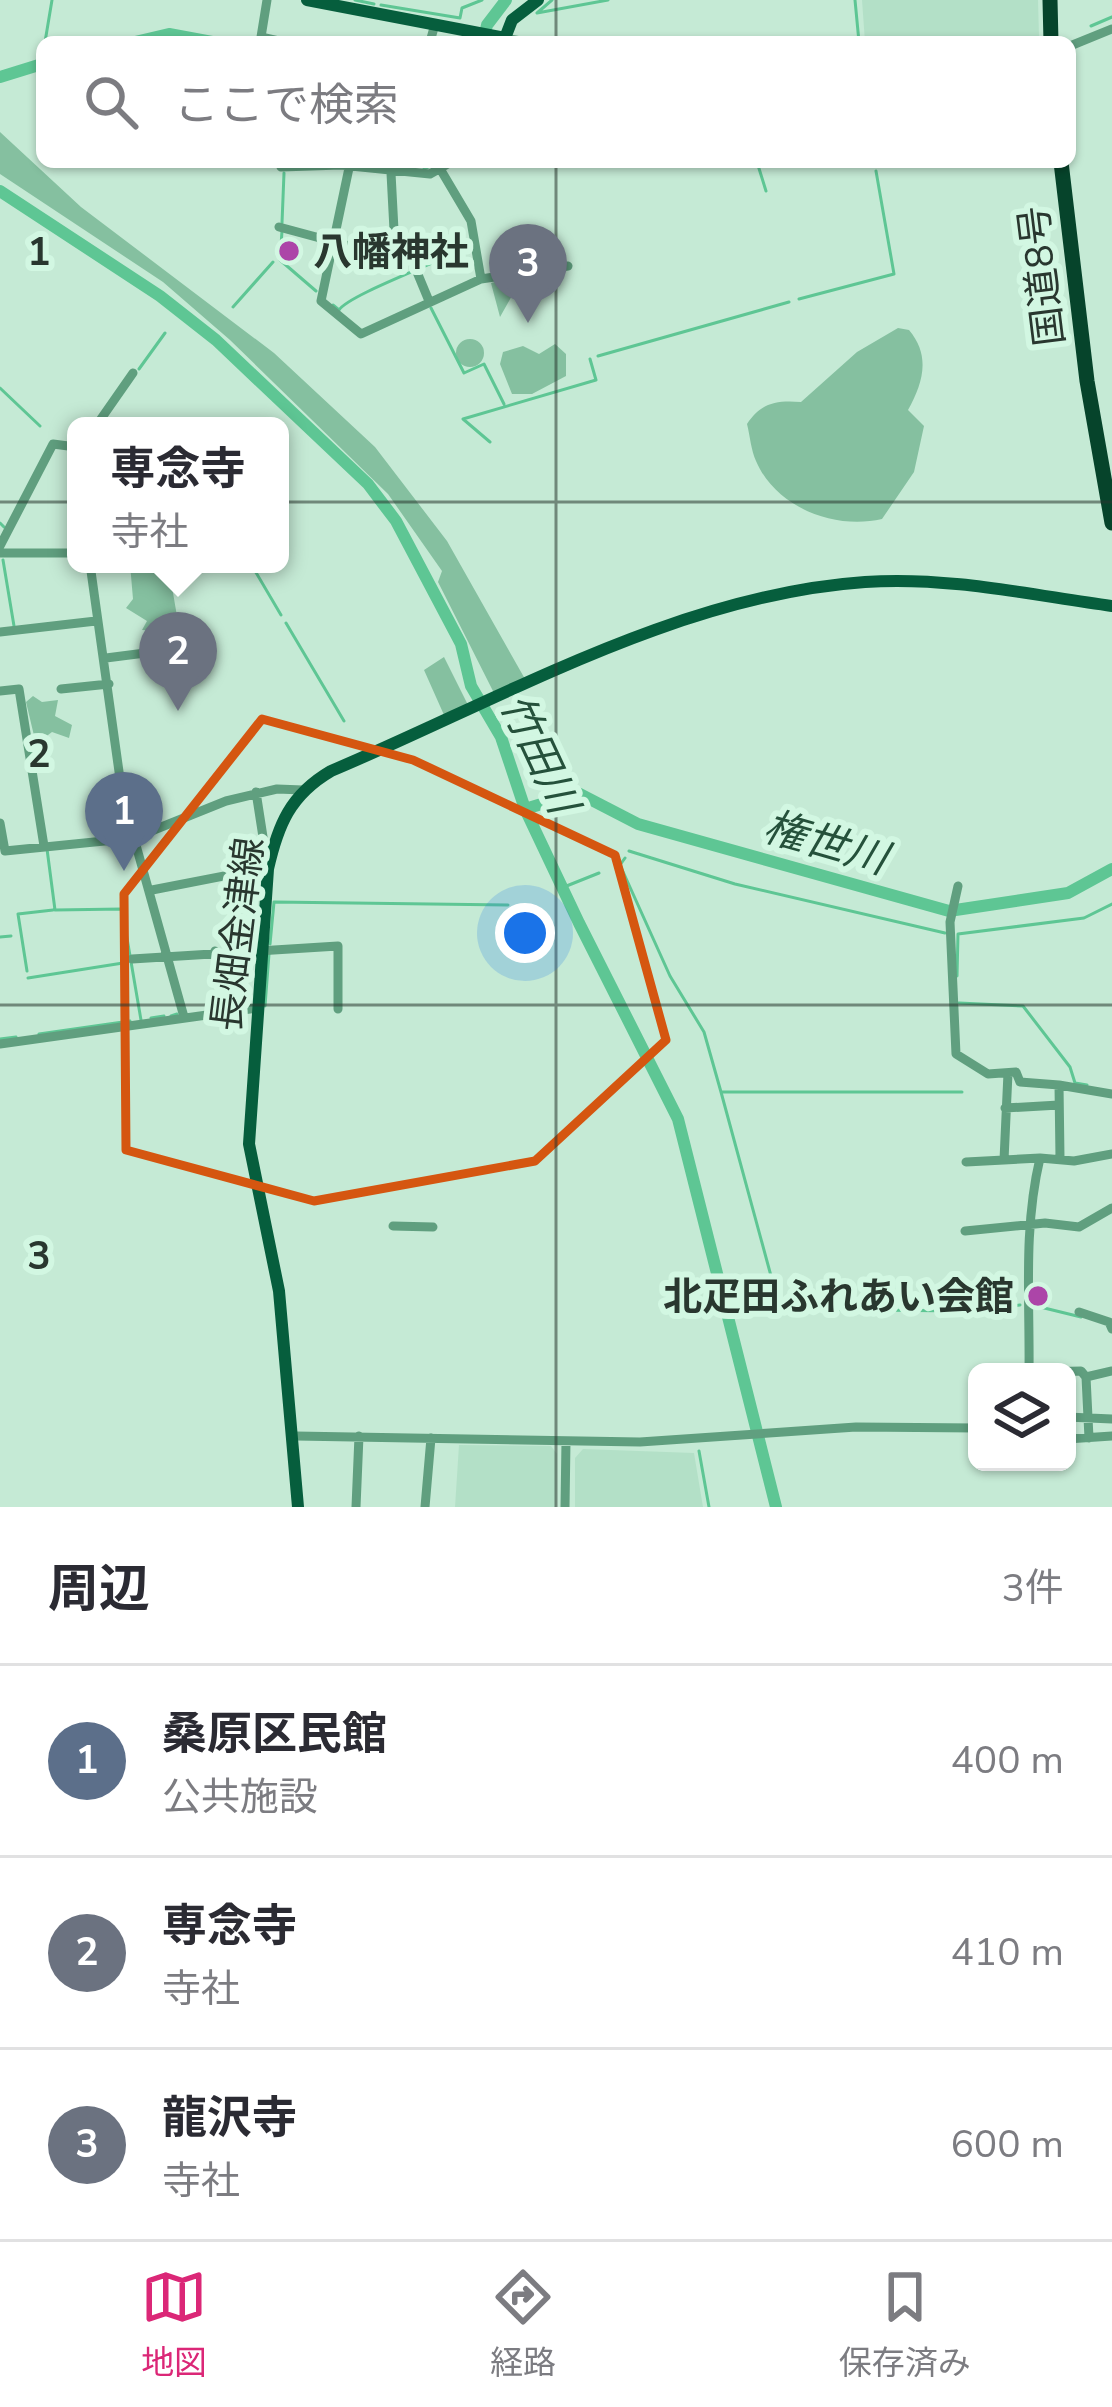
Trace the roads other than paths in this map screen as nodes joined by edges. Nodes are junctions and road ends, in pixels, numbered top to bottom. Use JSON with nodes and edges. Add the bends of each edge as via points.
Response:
{"nodes":[{"id":1,"x":267,"y":0,"type":"edge"},
{"id":2,"x":307,"y":0,"type":"edge"},
{"id":3,"x":538,"y":0,"type":"edge"},
{"id":4,"x":1050,"y":0,"type":"edge"},
{"id":5,"x":435,"y":24,"type":"junction"},
{"id":6,"x":1112,"y":29,"type":"edge"},
{"id":7,"x":261,"y":36,"type":"edge"},
{"id":8,"x":432,"y":36,"type":"edge"},
{"id":9,"x":489,"y":36,"type":"edge"},
{"id":10,"x":506,"y":36,"type":"edge"},
{"id":11,"x":1052,"y":36,"type":"edge"},
{"id":12,"x":1076,"y":44,"type":"edge"},
{"id":13,"x":349,"y":168,"type":"joint"},
{"id":14,"x":412,"y":168,"type":"edge"},
{"id":15,"x":421,"y":168,"type":"edge"},
{"id":16,"x":446,"y":168,"type":"edge"},
{"id":17,"x":1062,"y":168,"type":"edge"},
{"id":18,"x":442,"y":172,"type":"junction"},
{"id":19,"x":391,"y":173,"type":"junction"},
{"id":20,"x":279,"y":227,"type":"dead end"},
{"id":21,"x":331,"y":244,"type":"junction"},
{"id":22,"x":395,"y":249,"type":"junction"},
{"id":23,"x":568,"y":266,"type":"dead end"},
{"id":24,"x":481,"y":279,"type":"junction"},
{"id":25,"x":429,"y":301,"type":"junction"},
{"id":26,"x":133,"y":373,"type":"dead end"},
{"id":27,"x":103,"y":417,"type":"edge"},
{"id":28,"x":67,"y":446,"type":"edge"},
{"id":29,"x":1112,"y":523,"type":"edge"},
{"id":30,"x":0,"y":549,"type":"edge"},
{"id":31,"x":67,"y":553,"type":"edge"},
{"id":32,"x":91,"y":573,"type":"edge"},
{"id":33,"x":1112,"y":606,"type":"edge"},
{"id":34,"x":96,"y":620,"type":"junction"},
{"id":35,"x":0,"y":632,"type":"edge"},
{"id":36,"x":192,"y":646,"type":"dead end"},
{"id":37,"x":106,"y":658,"type":"junction"},
{"id":38,"x":109,"y":684,"type":"junction"},
{"id":39,"x":61,"y":689,"type":"dead end"},
{"id":40,"x":0,"y":691,"type":"edge"},
{"id":41,"x":303,"y":790,"type":"junction"},
{"id":42,"x":256,"y":792,"type":"junction"},
{"id":43,"x":0,"y":823,"type":"edge"},
{"id":44,"x":131,"y":837,"type":"junction"},
{"id":45,"x":44,"y":846,"type":"junction"},
{"id":46,"x":266,"y":868,"type":"junction"},
{"id":47,"x":958,"y":886,"type":"dead end"},
{"id":48,"x":152,"y":890,"type":"junction"},
{"id":49,"x":263,"y":948,"type":"junction"},
{"id":50,"x":214,"y":951,"type":"junction"},
{"id":51,"x":169,"y":954,"type":"junction"},
{"id":52,"x":132,"y":959,"type":"dead end"},
{"id":53,"x":257,"y":1008,"type":"junction"},
{"id":54,"x":338,"y":1009,"type":"dead end"},
{"id":55,"x":223,"y":1012,"type":"junction"},
{"id":56,"x":184,"y":1017,"type":"junction"},
{"id":57,"x":0,"y":1044,"type":"edge"},
{"id":58,"x":1008,"y":1073,"type":"junction"},
{"id":59,"x":1059,"y":1085,"type":"junction"},
{"id":60,"x":1112,"y":1094,"type":"edge"},
{"id":61,"x":1058,"y":1106,"type":"junction"},
{"id":62,"x":1005,"y":1108,"type":"junction"},
{"id":63,"x":1112,"y":1154,"type":"edge"},
{"id":64,"x":1040,"y":1158,"type":"junction"},
{"id":65,"x":1060,"y":1158,"type":"junction"},
{"id":66,"x":1004,"y":1160,"type":"junction"},
{"id":67,"x":966,"y":1162,"type":"dead end"},
{"id":68,"x":1112,"y":1208,"type":"edge"},
{"id":69,"x":393,"y":1226,"type":"dead end"},
{"id":70,"x":1029,"y":1226,"type":"junction"},
{"id":71,"x":433,"y":1227,"type":"dead end"},
{"id":72,"x":965,"y":1231,"type":"dead end"},
{"id":73,"x":1079,"y":1312,"type":"dead end"},
{"id":74,"x":1112,"y":1329,"type":"edge"},
{"id":75,"x":1028,"y":1363,"type":"edge"},
{"id":76,"x":1076,"y":1371,"type":"edge"},
{"id":77,"x":1112,"y":1371,"type":"edge"},
{"id":78,"x":1086,"y":1377,"type":"junction"},
{"id":79,"x":1076,"y":1418,"type":"edge"},
{"id":80,"x":1085,"y":1418,"type":"junction"},
{"id":81,"x":1112,"y":1418,"type":"edge"},
{"id":82,"x":968,"y":1429,"type":"edge"},
{"id":83,"x":296,"y":1436,"type":"junction"},
{"id":84,"x":359,"y":1436,"type":"junction"},
{"id":85,"x":1112,"y":1436,"type":"edge"},
{"id":86,"x":431,"y":1438,"type":"junction"},
{"id":87,"x":1089,"y":1438,"type":"junction"},
{"id":88,"x":1076,"y":1439,"type":"edge"},
{"id":89,"x":566,"y":1441,"type":"junction"},
{"id":90,"x":298,"y":1507,"type":"edge"},
{"id":91,"x":356,"y":1507,"type":"edge"},
{"id":92,"x":425,"y":1507,"type":"edge"},
{"id":93,"x":565,"y":1507,"type":"edge"}],
"edges":[{"from":1,"to":7,"type":"street"},
{"from":2,"to":5,"type":"main road"},
{"from":3,"to":10,"type":"main road","via":[[512,20]]},
{"from":4,"to":11,"type":"highway"},
{"from":5,"to":8,"type":"street"},
{"from":5,"to":9,"type":"main road"},
{"from":6,"to":12,"type":"street"},
{"from":13,"to":19,"type":"street"},
{"from":13,"to":21,"type":"street"},
{"from":14,"to":19,"type":"street"},
{"from":15,"to":18,"type":"street"},
{"from":16,"to":18,"type":"street"},
{"from":17,"to":29,"type":"highway","name":"国道8号"},
{"from":18,"to":24,"type":"street","via":[[471,221]]},
{"from":19,"to":22,"type":"street"},
{"from":20,"to":21,"type":"street"},
{"from":21,"to":22,"type":"street"},
{"from":21,"to":25,"type":"street","via":[[321,301],[361,334]]},
{"from":22,"to":25,"type":"street","via":[[407,248]]},
{"from":23,"to":24,"type":"street"},
{"from":24,"to":25,"type":"street"},
{"from":26,"to":27,"type":"street"},
{"from":28,"to":30,"type":"street","via":[[52,444]]},
{"from":30,"to":31,"type":"street"},
{"from":32,"to":34,"type":"street"},
{"from":33,"to":41,"type":"main road","via":[[911,580],[773,596],[633,639]]},
{"from":34,"to":35,"type":"street"},
{"from":34,"to":37,"type":"street"},
{"from":36,"to":37,"type":"street"},
{"from":37,"to":38,"type":"street"},
{"from":38,"to":39,"type":"street"},
{"from":38,"to":44,"type":"street"},
{"from":40,"to":45,"type":"street","via":[[20,689]]},
{"from":41,"to":42,"type":"street"},
{"from":41,"to":46,"type":"main road","name":"長畑金津線","via":[[277,829]]},
{"from":42,"to":44,"type":"street"},
{"from":42,"to":46,"type":"street"},
{"from":43,"to":45,"type":"street","via":[[5,851]]},
{"from":44,"to":45,"type":"street"},
{"from":44,"to":48,"type":"street"},
{"from":46,"to":48,"type":"street"},
{"from":46,"to":49,"type":"main road","name":"長畑金津線"},
{"from":47,"to":58,"type":"street","via":[[951,938],[956,1054],[988,1074]]},
{"from":48,"to":51,"type":"street"},
{"from":49,"to":50,"type":"street"},
{"from":49,"to":53,"type":"main road","name":"長畑金津線"},
{"from":49,"to":54,"type":"street","via":[[338,946]]},
{"from":50,"to":51,"type":"street"},
{"from":50,"to":55,"type":"street"},
{"from":51,"to":52,"type":"street"},
{"from":51,"to":56,"type":"street"},
{"from":53,"to":55,"type":"street"},
{"from":53,"to":83,"type":"main road","name":"長畑金津線","via":[[249,1144],[272,1247]]},
{"from":55,"to":56,"type":"street"},
{"from":56,"to":57,"type":"street"},
{"from":58,"to":59,"type":"street","via":[[1020,1082]]},
{"from":58,"to":62,"type":"street"},
{"from":59,"to":60,"type":"street"},
{"from":59,"to":61,"type":"street"},
{"from":61,"to":62,"type":"street"},
{"from":61,"to":65,"type":"street"},
{"from":62,"to":66,"type":"street"},
{"from":63,"to":65,"type":"street"},
{"from":64,"to":65,"type":"street"},
{"from":64,"to":66,"type":"street"},
{"from":64,"to":70,"type":"street"},
{"from":66,"to":67,"type":"street"},
{"from":68,"to":70,"type":"street","via":[[1079,1227]]},
{"from":69,"to":71,"type":"street"},
{"from":70,"to":72,"type":"street"},
{"from":70,"to":75,"type":"street"},
{"from":73,"to":74,"type":"street"},
{"from":76,"to":78,"type":"street"},
{"from":77,"to":78,"type":"street"},
{"from":78,"to":80,"type":"street"},
{"from":79,"to":80,"type":"street"},
{"from":80,"to":81,"type":"street"},
{"from":80,"to":87,"type":"street"},
{"from":82,"to":89,"type":"street"},
{"from":83,"to":84,"type":"street"},
{"from":83,"to":90,"type":"main road","name":"長畑金津線"},
{"from":84,"to":86,"type":"street"},
{"from":84,"to":91,"type":"street"},
{"from":85,"to":87,"type":"street"},
{"from":86,"to":89,"type":"street"},
{"from":86,"to":92,"type":"street"},
{"from":87,"to":88,"type":"street"},
{"from":89,"to":93,"type":"street"}]}
